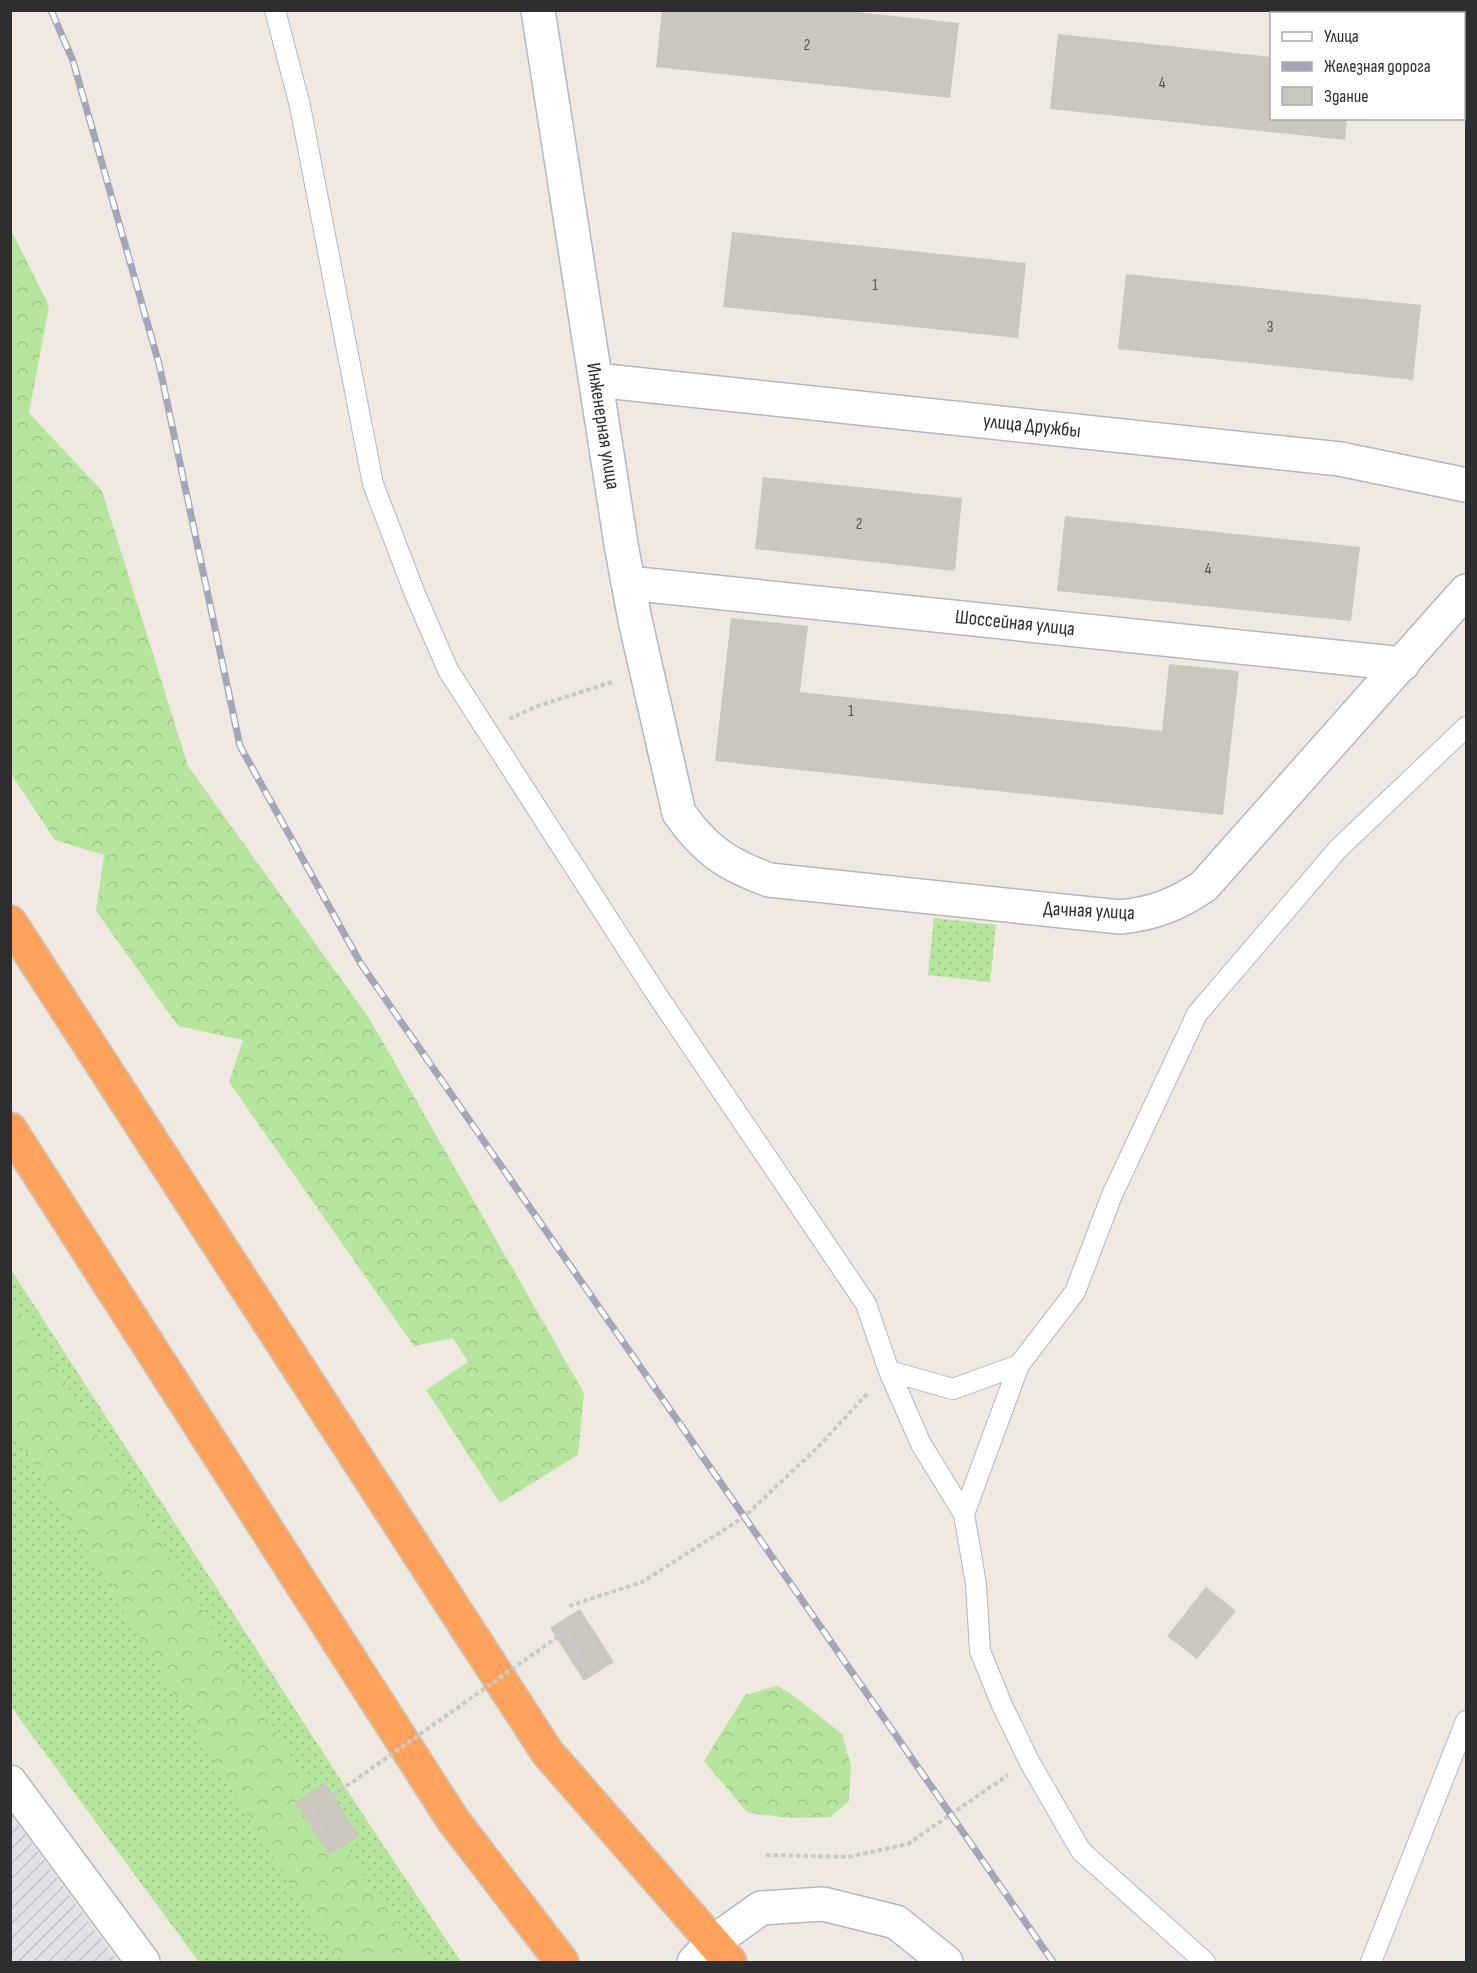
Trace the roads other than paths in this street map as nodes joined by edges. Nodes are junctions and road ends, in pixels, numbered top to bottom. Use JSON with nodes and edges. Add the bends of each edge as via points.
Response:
{"nodes":[{"id":1,"x":275,"y":10,"type":"edge"},
{"id":2,"x":538,"y":10,"type":"edge"},
{"id":3,"x":596,"y":380,"type":"junction"},
{"id":4,"x":1467,"y":485,"type":"edge"},
{"id":5,"x":628,"y":583,"type":"junction"},
{"id":6,"x":1467,"y":591,"type":"edge"},
{"id":7,"x":1403,"y":664,"type":"junction"},
{"id":8,"x":1467,"y":727,"type":"edge"},
{"id":9,"x":694,"y":835,"type":"joint"},
{"id":10,"x":10,"y":922,"type":"edge"},
{"id":11,"x":10,"y":1129,"type":"edge"},
{"id":12,"x":1019,"y":1365,"type":"junction"},
{"id":13,"x":889,"y":1371,"type":"junction"},
{"id":14,"x":964,"y":1514,"type":"junction"},
{"id":15,"x":1467,"y":1721,"type":"edge"},
{"id":16,"x":10,"y":1782,"type":"edge"},
{"id":17,"x":712,"y":1956,"type":"edge"},
{"id":18,"x":143,"y":1962,"type":"edge"},
{"id":19,"x":562,"y":1962,"type":"edge"},
{"id":20,"x":946,"y":1962,"type":"edge"},
{"id":21,"x":1205,"y":1962,"type":"edge"},
{"id":22,"x":1371,"y":1962,"type":"edge"}],
"edges":[{"from":1,"to":13,"type":"lane","via":[[300,106],[373,484],[448,670],[655,992],[866,1304]]},
{"from":2,"to":3,"type":"street","name":"Инженерная улица"},
{"from":3,"to":4,"type":"street","name":"улица Дружбы","via":[[1340,459]]},
{"from":3,"to":5,"type":"street","name":"Инженерная улица"},
{"from":5,"to":7,"type":"street","name":"Шоссейная улица"},
{"from":5,"to":9,"type":"street","name":"Инженерная улица","via":[[679,813]]},
{"from":6,"to":7,"type":"street","name":"Дачная улица"},
{"from":7,"to":9,"type":"street","name":"Дачная улица","via":[[1204,886],[1184,900],[1141,915],[1120,917],[769,880],[737,868]]},
{"from":8,"to":12,"type":"lane","via":[[1338,849],[1197,1014],[1112,1195],[1075,1292]]},
{"from":10,"to":17,"type":"highway","via":[[547,1752]]},
{"from":11,"to":19,"type":"highway","via":[[453,1820]]},
{"from":12,"to":13,"type":"lane","via":[[953,1389]]},
{"from":12,"to":14,"type":"lane"},
{"from":13,"to":14,"type":"lane","via":[[921,1444]]},
{"from":14,"to":21,"type":"lane","via":[[976,1584],[980,1651],[1029,1761],[1081,1851]]},
{"from":15,"to":22,"type":"lane"},
{"from":16,"to":18,"type":"street"},
{"from":17,"to":20,"type":"street","via":[[761,1908],[823,1904],[896,1922]]}]}
